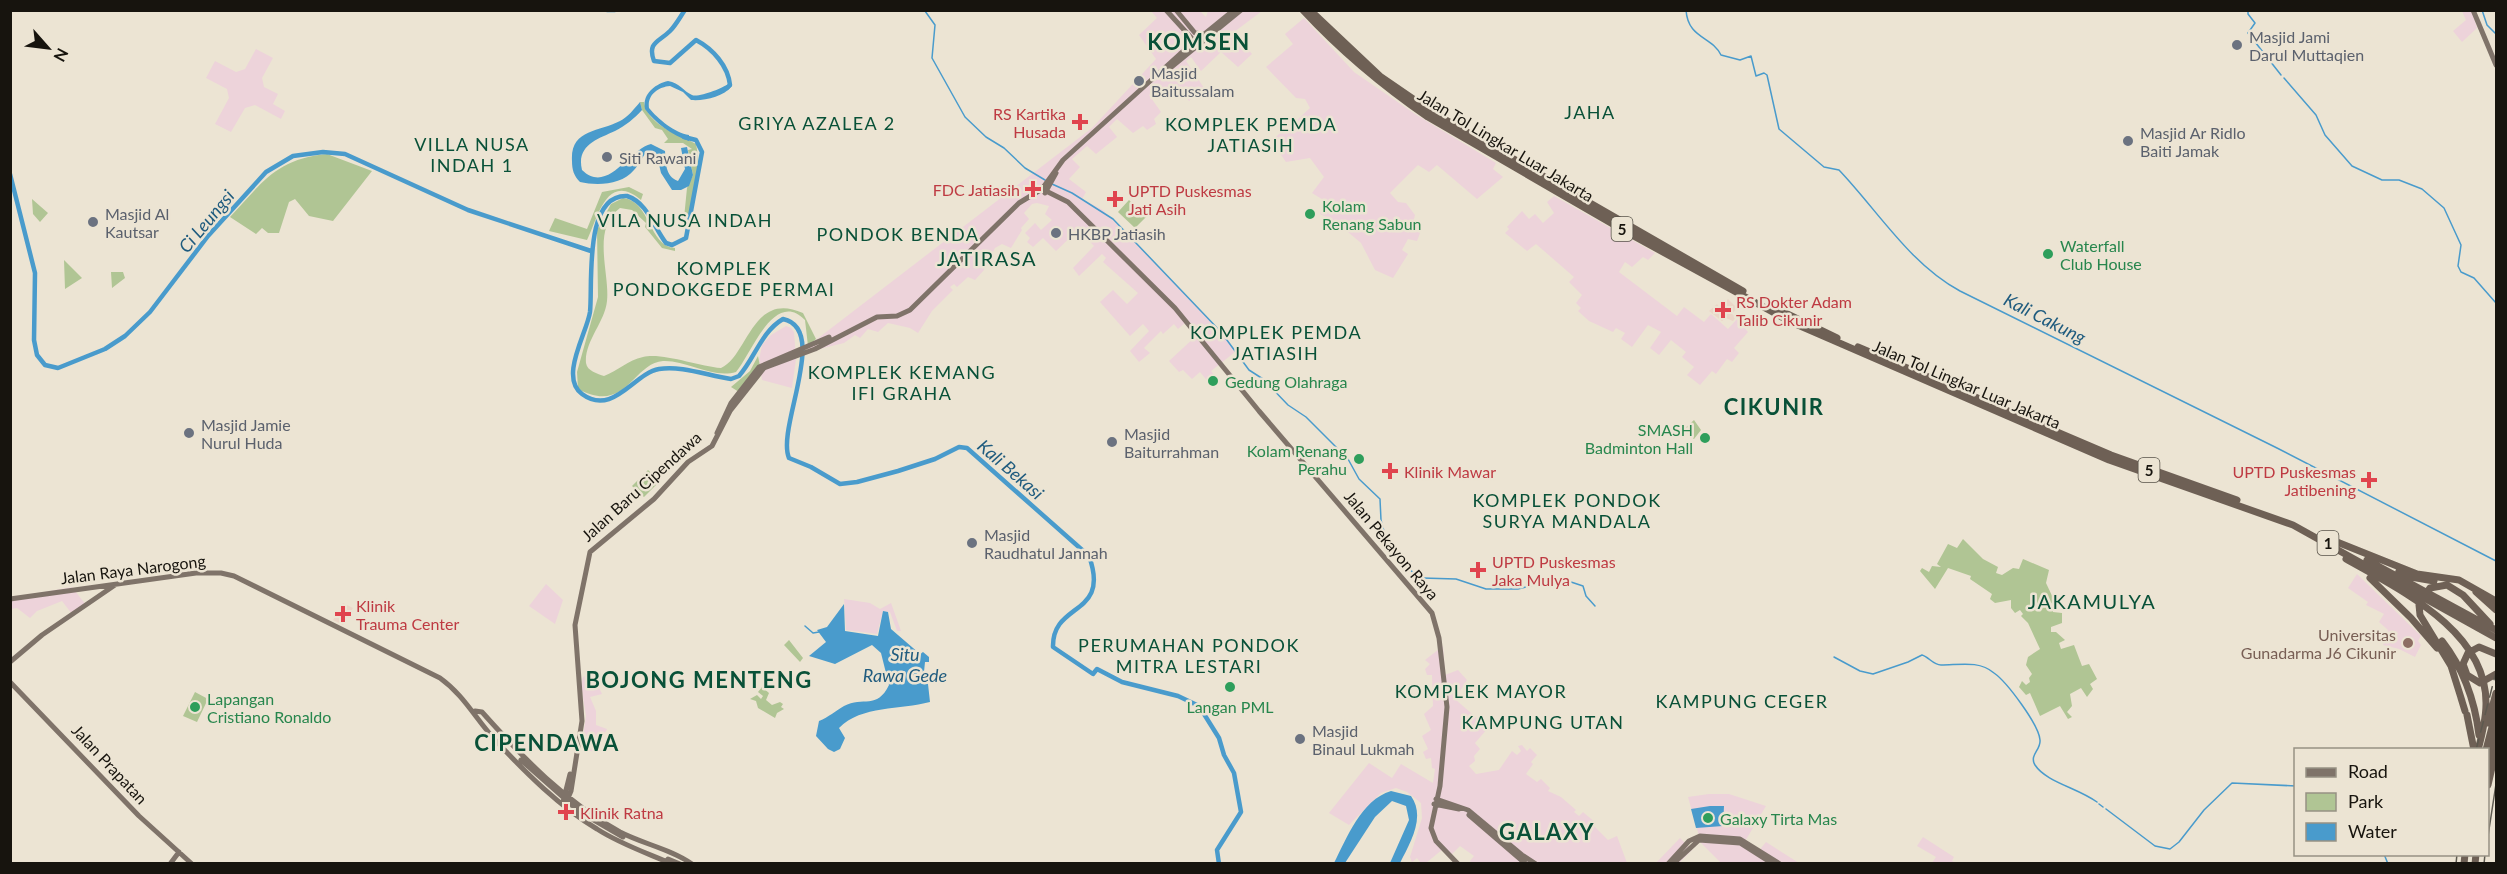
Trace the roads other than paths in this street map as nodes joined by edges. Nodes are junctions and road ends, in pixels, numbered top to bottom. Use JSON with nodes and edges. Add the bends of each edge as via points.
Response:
{"nodes":[{"id":1,"x":1166,"y":10,"type":"edge"},
{"id":2,"x":1176,"y":10,"type":"edge"},
{"id":3,"x":1234,"y":10,"type":"edge"},
{"id":4,"x":1241,"y":10,"type":"edge"},
{"id":5,"x":1303,"y":10,"type":"edge"},
{"id":6,"x":1310,"y":10,"type":"edge"},
{"id":7,"x":2473,"y":10,"type":"edge"},
{"id":8,"x":1183,"y":18,"type":"junction"},
{"id":9,"x":1179,"y":24,"type":"junction"},
{"id":10,"x":1188,"y":34,"type":"junction"},
{"id":11,"x":1201,"y":36,"type":"junction"},
{"id":12,"x":1196,"y":44,"type":"junction"},
{"id":13,"x":1184,"y":50,"type":"junction"},
{"id":14,"x":2496,"y":65,"type":"edge"},
{"id":15,"x":1049,"y":182,"type":"junction"},
{"id":16,"x":1044,"y":191,"type":"junction"},
{"id":17,"x":2244,"y":506,"type":"junction"},
{"id":18,"x":2322,"y":536,"type":"junction"},
{"id":19,"x":2352,"y":562,"type":"junction"},
{"id":20,"x":2433,"y":579,"type":"junction"},
{"id":21,"x":119,"y":584,"type":"junction"},
{"id":22,"x":2409,"y":590,"type":"junction"},
{"id":23,"x":2476,"y":592,"type":"junction"},
{"id":24,"x":2430,"y":598,"type":"junction"},
{"id":25,"x":10,"y":599,"type":"edge"},
{"id":26,"x":2496,"y":603,"type":"edge"},
{"id":27,"x":2496,"y":610,"type":"edge"},
{"id":28,"x":2430,"y":630,"type":"junction"},
{"id":29,"x":2496,"y":630,"type":"edge"},
{"id":30,"x":2496,"y":638,"type":"edge"},
{"id":31,"x":2495,"y":653,"type":"edge"},
{"id":32,"x":10,"y":662,"type":"edge"},
{"id":33,"x":2496,"y":674,"type":"edge"},
{"id":34,"x":10,"y":682,"type":"edge"},
{"id":35,"x":2496,"y":693,"type":"edge"},
{"id":36,"x":2462,"y":701,"type":"junction"},
{"id":37,"x":476,"y":712,"type":"junction"},
{"id":38,"x":2496,"y":712,"type":"edge"},
{"id":39,"x":2496,"y":729,"type":"edge"},
{"id":40,"x":2479,"y":748,"type":"edge"},
{"id":41,"x":2480,"y":748,"type":"edge"},
{"id":42,"x":2480,"y":748,"type":"edge"},
{"id":43,"x":2481,"y":748,"type":"edge"},
{"id":44,"x":2481,"y":748,"type":"edge"},
{"id":45,"x":2496,"y":752,"type":"edge"},
{"id":46,"x":2489,"y":759,"type":"edge"},
{"id":47,"x":2496,"y":763,"type":"edge"},
{"id":48,"x":2489,"y":771,"type":"edge"},
{"id":49,"x":2489,"y":778,"type":"edge"},
{"id":50,"x":2489,"y":787,"type":"edge"},
{"id":51,"x":1439,"y":790,"type":"junction"},
{"id":52,"x":566,"y":800,"type":"junction"},
{"id":53,"x":1435,"y":801,"type":"junction"},
{"id":54,"x":1444,"y":804,"type":"junction"},
{"id":55,"x":1432,"y":816,"type":"junction"},
{"id":56,"x":1475,"y":817,"type":"junction"},
{"id":57,"x":599,"y":821,"type":"junction"},
{"id":58,"x":597,"y":829,"type":"junction"},
{"id":59,"x":179,"y":852,"type":"junction"},
{"id":60,"x":686,"y":863,"type":"edge"},
{"id":61,"x":1776,"y":863,"type":"edge"},
{"id":62,"x":171,"y":864,"type":"edge"},
{"id":63,"x":192,"y":864,"type":"edge"},
{"id":64,"x":672,"y":864,"type":"edge"},
{"id":65,"x":1458,"y":864,"type":"edge"},
{"id":66,"x":1526,"y":864,"type":"edge"},
{"id":67,"x":1536,"y":864,"type":"edge"},
{"id":68,"x":1668,"y":864,"type":"edge"},
{"id":69,"x":1673,"y":864,"type":"edge"}],
"edges":[{"from":1,"to":9,"type":"main road"},
{"from":2,"to":8,"type":"main road"},
{"from":3,"to":11,"type":"main road"},
{"from":4,"to":11,"type":"main road"},
{"from":5,"to":17,"type":"highway","name":"Jalan Tol Lingkar Luar Jakarta","number":"5","via":[[1382,84],[1428,117],[1721,285],[1852,349],[2082,448],[2152,477]]},
{"from":6,"to":18,"type":"highway","name":"Jalan Tol Lingkar Luar Jakarta","number":"5","via":[[1381,77],[1432,112],[1784,313],[2111,455],[2267,510]]},
{"from":7,"to":14,"type":"main road"},
{"from":8,"to":9,"type":"main road"},
{"from":8,"to":11,"type":"main road"},
{"from":9,"to":10,"type":"main road"},
{"from":10,"to":12,"type":"main road"},
{"from":10,"to":13,"type":"main road","via":[[1190,42]]},
{"from":11,"to":12,"type":"main road"},
{"from":12,"to":13,"type":"main road"},
{"from":12,"to":15,"type":"main road","via":[[1082,146]]},
{"from":13,"to":15,"type":"main road","via":[[1063,160]]},
{"from":15,"to":16,"type":"main road"},
{"from":16,"to":51,"type":"main road","name":"Jalan Pekayon Raya","via":[[1068,202],[1152,283],[1425,602],[1434,617],[1447,707]]},
{"from":16,"to":52,"type":"main road","name":"Jalan Baru Cipendawa","via":[[1019,203],[910,310],[895,317],[877,317],[764,368],[741,394],[712,446],[688,462],[656,496],[590,552],[575,616],[583,712]]},
{"from":17,"to":19,"type":"highway"},
{"from":17,"to":22,"type":"highway","name":"Jalan Tol Lingkar Luar Jakarta","number":"1","via":[[2315,536]]},
{"from":18,"to":20,"type":"highway"},
{"from":18,"to":22,"type":"highway","name":"Jalan Tol Lingkar Luar Jakarta","number":"1"},
{"from":19,"to":22,"type":"highway"},
{"from":19,"to":36,"type":"highway","via":[[2411,618],[2442,656]]},
{"from":20,"to":23,"type":"highway","via":[[2454,582]]},
{"from":20,"to":26,"type":"highway","via":[[2465,582]]},
{"from":21,"to":25,"type":"main road","name":"Jalan Raya Narogong"},
{"from":21,"to":32,"type":"main road","via":[[42,635]]},
{"from":21,"to":37,"type":"main road","name":"Jalan Raya Narogong","via":[[208,572],[234,576],[428,671]]},
{"from":22,"to":24,"type":"highway","name":"Jalan Tol Lingkar Luar Jakarta","number":"1"},
{"from":22,"to":41,"type":"highway","via":[[2454,629],[2478,664],[2486,705]]},
{"from":23,"to":26,"type":"highway"},
{"from":23,"to":27,"type":"highway"},
{"from":24,"to":29,"type":"highway","name":"Jalan Tol Lingkar Luar Jakarta","number":"1"},
{"from":24,"to":30,"type":"highway","name":"Jalan Tol Lingkar Luar Jakarta","number":"1"},
{"from":28,"to":29,"type":"highway","via":[[2420,615],[2419,605],[2430,588],[2442,585],[2458,590]]},
{"from":28,"to":36,"type":"highway","via":[[2451,666]]},
{"from":28,"to":42,"type":"highway","via":[[2455,659],[2476,715]]},
{"from":31,"to":33,"type":"highway","via":[[2484,647],[2476,648],[2465,656],[2463,664],[2470,678],[2480,682]]},
{"from":34,"to":59,"type":"main road","name":"Jalan Prapatan"},
{"from":35,"to":44,"type":"highway"},
{"from":36,"to":40,"type":"highway"},
{"from":37,"to":52,"type":"main road","name":"Jalan Raya Narogong"},
{"from":37,"to":52,"type":"main road","name":"Jalan Raya Narogong","via":[[478,721],[514,760]]},
{"from":37,"to":60,"type":"main road","via":[[547,788],[595,825]]},
{"from":38,"to":43,"type":"highway"},
{"from":39,"to":46,"type":"highway"},
{"from":45,"to":48,"type":"highway"},
{"from":45,"to":49,"type":"highway"},
{"from":47,"to":50,"type":"highway"},
{"from":51,"to":53,"type":"main road","name":"Jalan Pekayon Raya"},
{"from":51,"to":54,"type":"main road"},
{"from":52,"to":57,"type":"main road","name":"Jalan Raya Narogong"},
{"from":52,"to":58,"type":"main road","name":"Jalan Raya Narogong"},
{"from":53,"to":54,"type":"main road"},
{"from":53,"to":55,"type":"main road","name":"Jalan Pekayon Raya"},
{"from":54,"to":55,"type":"main road"},
{"from":54,"to":56,"type":"main road"},
{"from":55,"to":65,"type":"main road","name":"Jalan Pekayon Raya","via":[[1434,837]]},
{"from":56,"to":66,"type":"main road"},
{"from":56,"to":67,"type":"main road"},
{"from":57,"to":58,"type":"main road"},
{"from":57,"to":60,"type":"main road","name":"Jalan Raya Narogong"},
{"from":58,"to":64,"type":"main road","name":"Jalan Raya Narogong"},
{"from":59,"to":62,"type":"main road"},
{"from":59,"to":63,"type":"main road","name":"Jalan Prapatan"},
{"from":61,"to":68,"type":"main road","via":[[1734,837],[1700,836],[1689,841]]},
{"from":61,"to":69,"type":"main road","via":[[1740,843],[1699,840]]}]}
